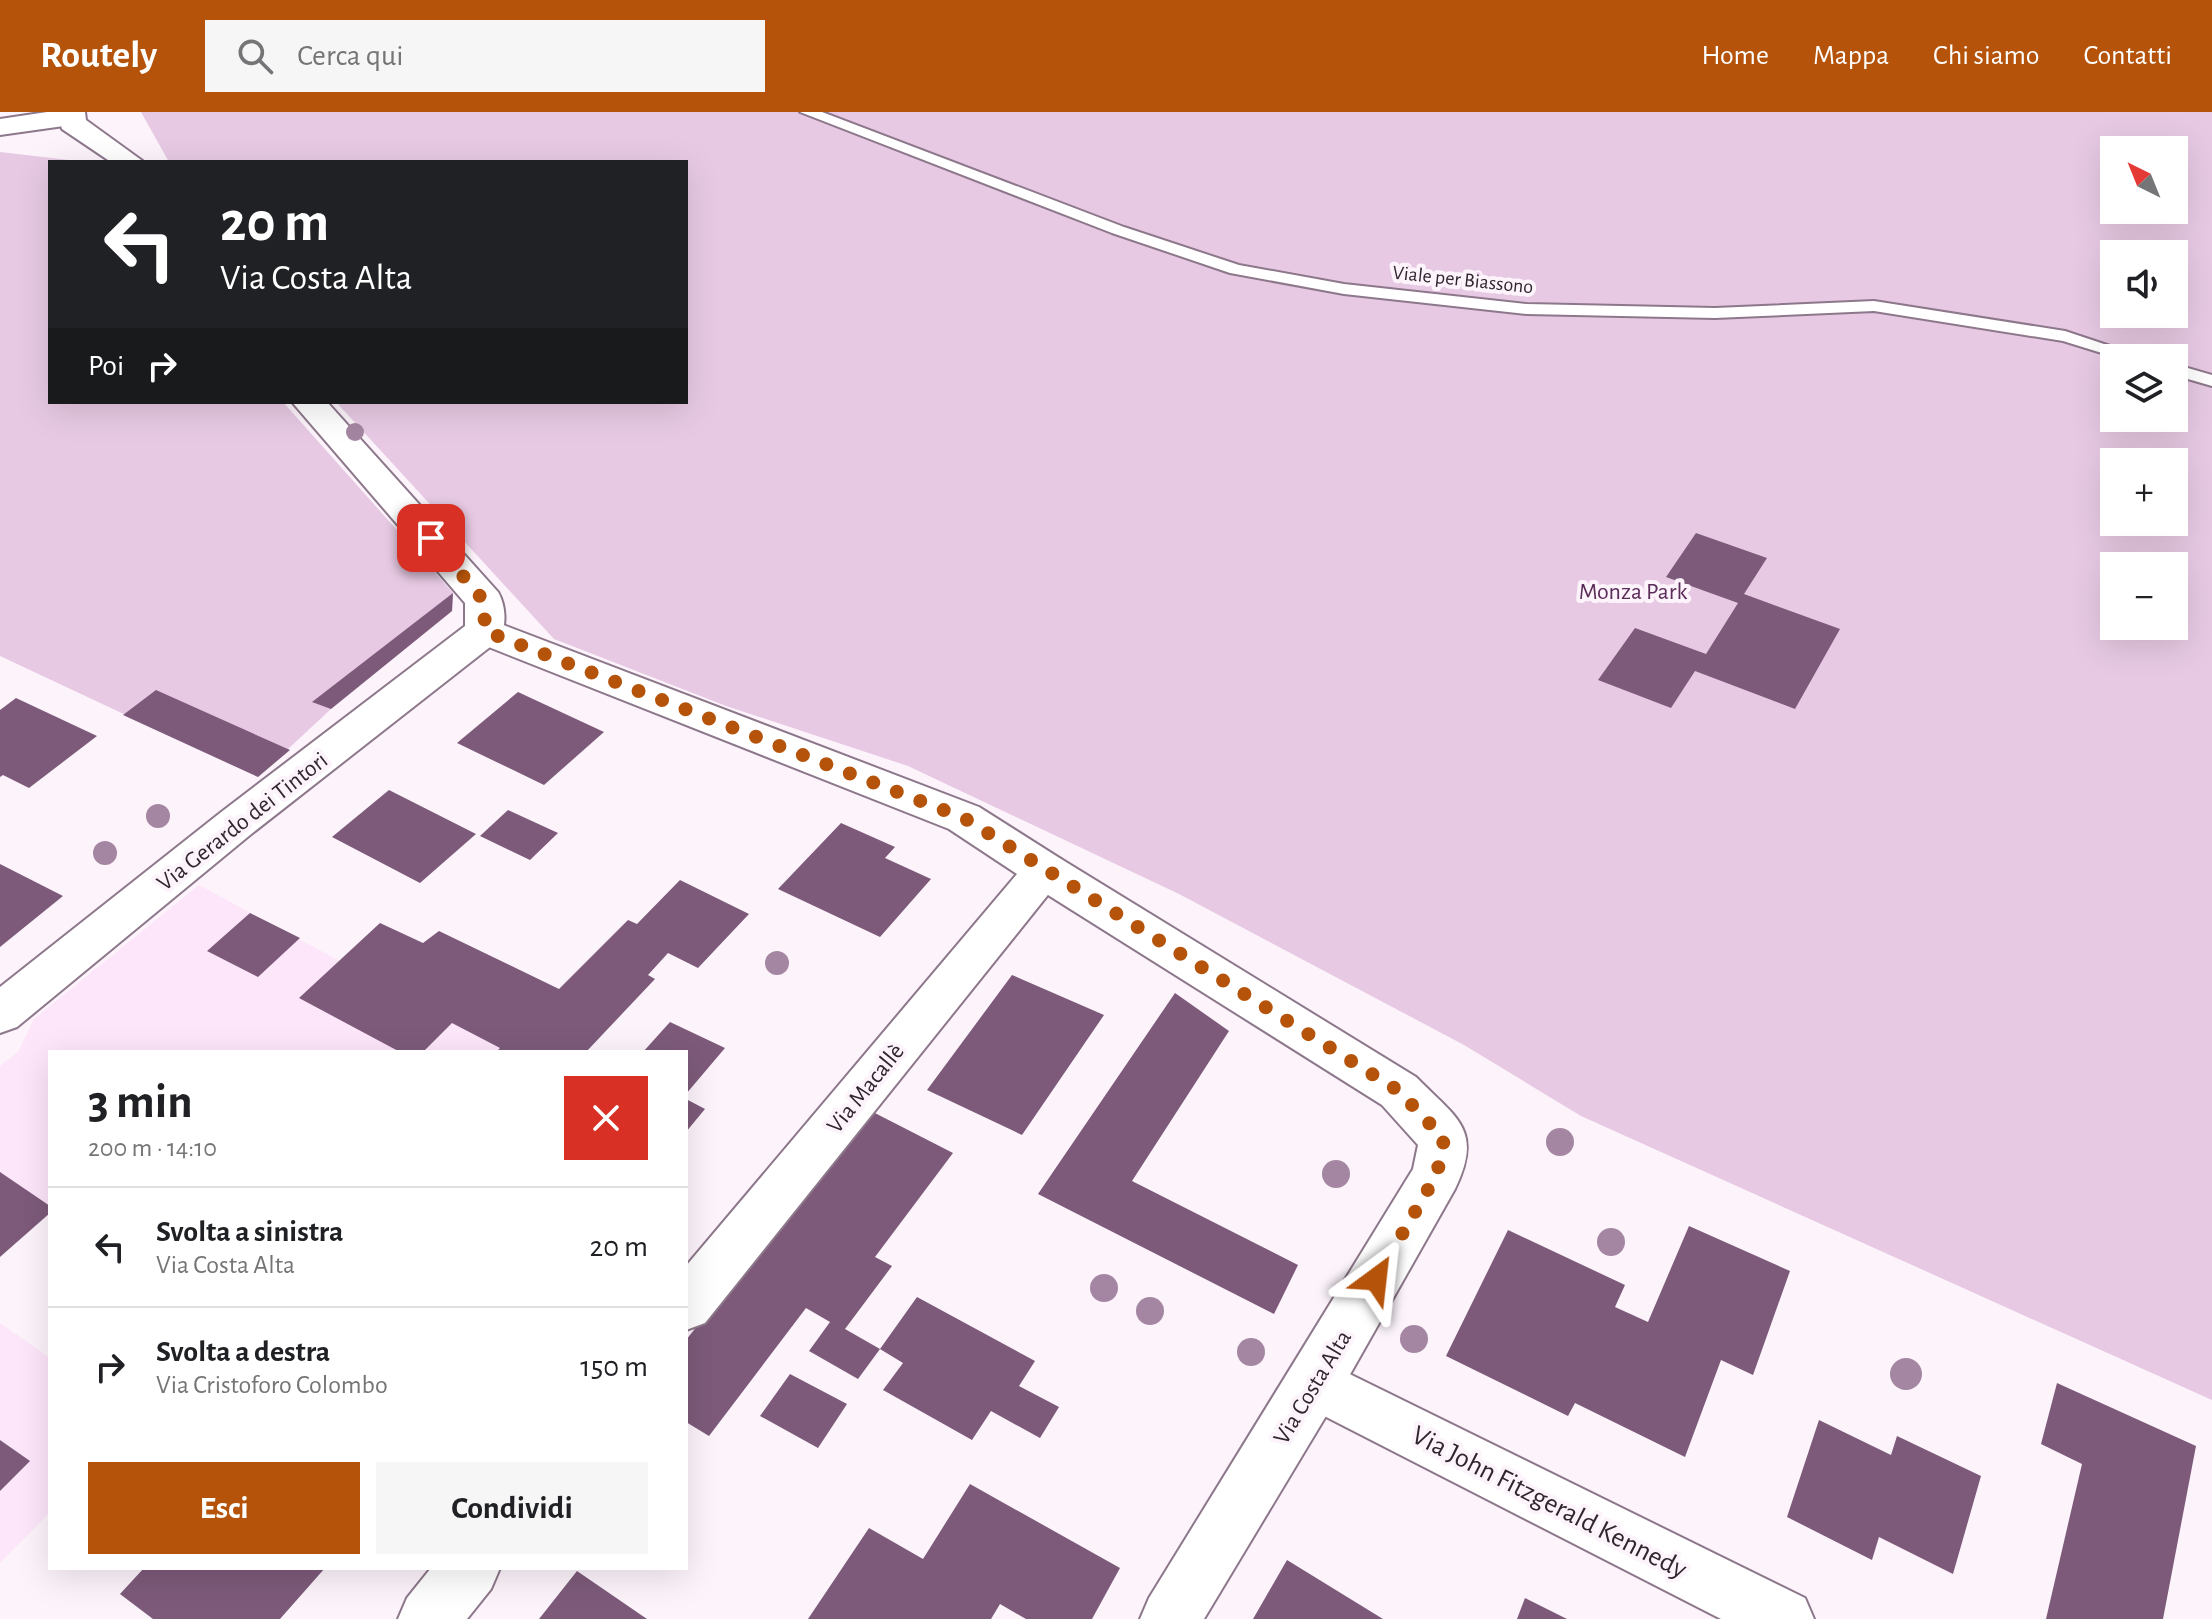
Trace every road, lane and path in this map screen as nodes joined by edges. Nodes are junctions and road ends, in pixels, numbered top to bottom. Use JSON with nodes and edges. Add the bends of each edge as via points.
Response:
{"nodes":[{"id":1,"x":808,"y":112,"type":"edge"},
{"id":2,"x":76,"y":121,"type":"edge"},
{"id":3,"x":0,"y":127,"type":"edge"},
{"id":4,"x":127,"y":160,"type":"edge"},
{"id":5,"x":2100,"y":347,"type":"edge"},
{"id":6,"x":2188,"y":373,"type":"edge"},
{"id":7,"x":2212,"y":381,"type":"edge"},
{"id":8,"x":311,"y":404,"type":"edge"},
{"id":9,"x":485,"y":631,"type":"junction"},
{"id":10,"x":1045,"y":871,"type":"junction"},
{"id":11,"x":0,"y":1014,"type":"edge"},
{"id":12,"x":688,"y":1304,"type":"edge"},
{"id":13,"x":1315,"y":1383,"type":"junction"},
{"id":14,"x":468,"y":1570,"type":"edge"},
{"id":15,"x":428,"y":1619,"type":"edge"},
{"id":16,"x":1170,"y":1619,"type":"edge"},
{"id":17,"x":1784,"y":1619,"type":"edge"}],
"edges":[{"from":1,"to":5,"type":"lane","name":"Viale per Biassono","via":[[1118,230],[1236,269],[1328,287],[1527,309],[1715,313],[1874,306],[2065,336]]},
{"from":2,"to":3,"type":"street"},
{"from":2,"to":4,"type":"street"},
{"from":6,"to":7,"type":"lane"},
{"from":8,"to":9,"type":"street","via":[[484,601]]},
{"from":9,"to":10,"type":"street","name":"Via Costa Alta","via":[[964,818]]},
{"from":9,"to":11,"type":"street","name":"Via Gerardo dei Tintori"},
{"from":10,"to":12,"type":"street","name":"Via Macallè"},
{"from":10,"to":13,"type":"street","name":"Via Costa Alta","via":[[1399,1091],[1444,1139],[1437,1174]]},
{"from":13,"to":16,"type":"street","name":"Via Costa Alta"},
{"from":13,"to":17,"type":"street","name":"Via John Fitzgerald Kennedy"},
{"from":14,"to":15,"type":"street"}]}
